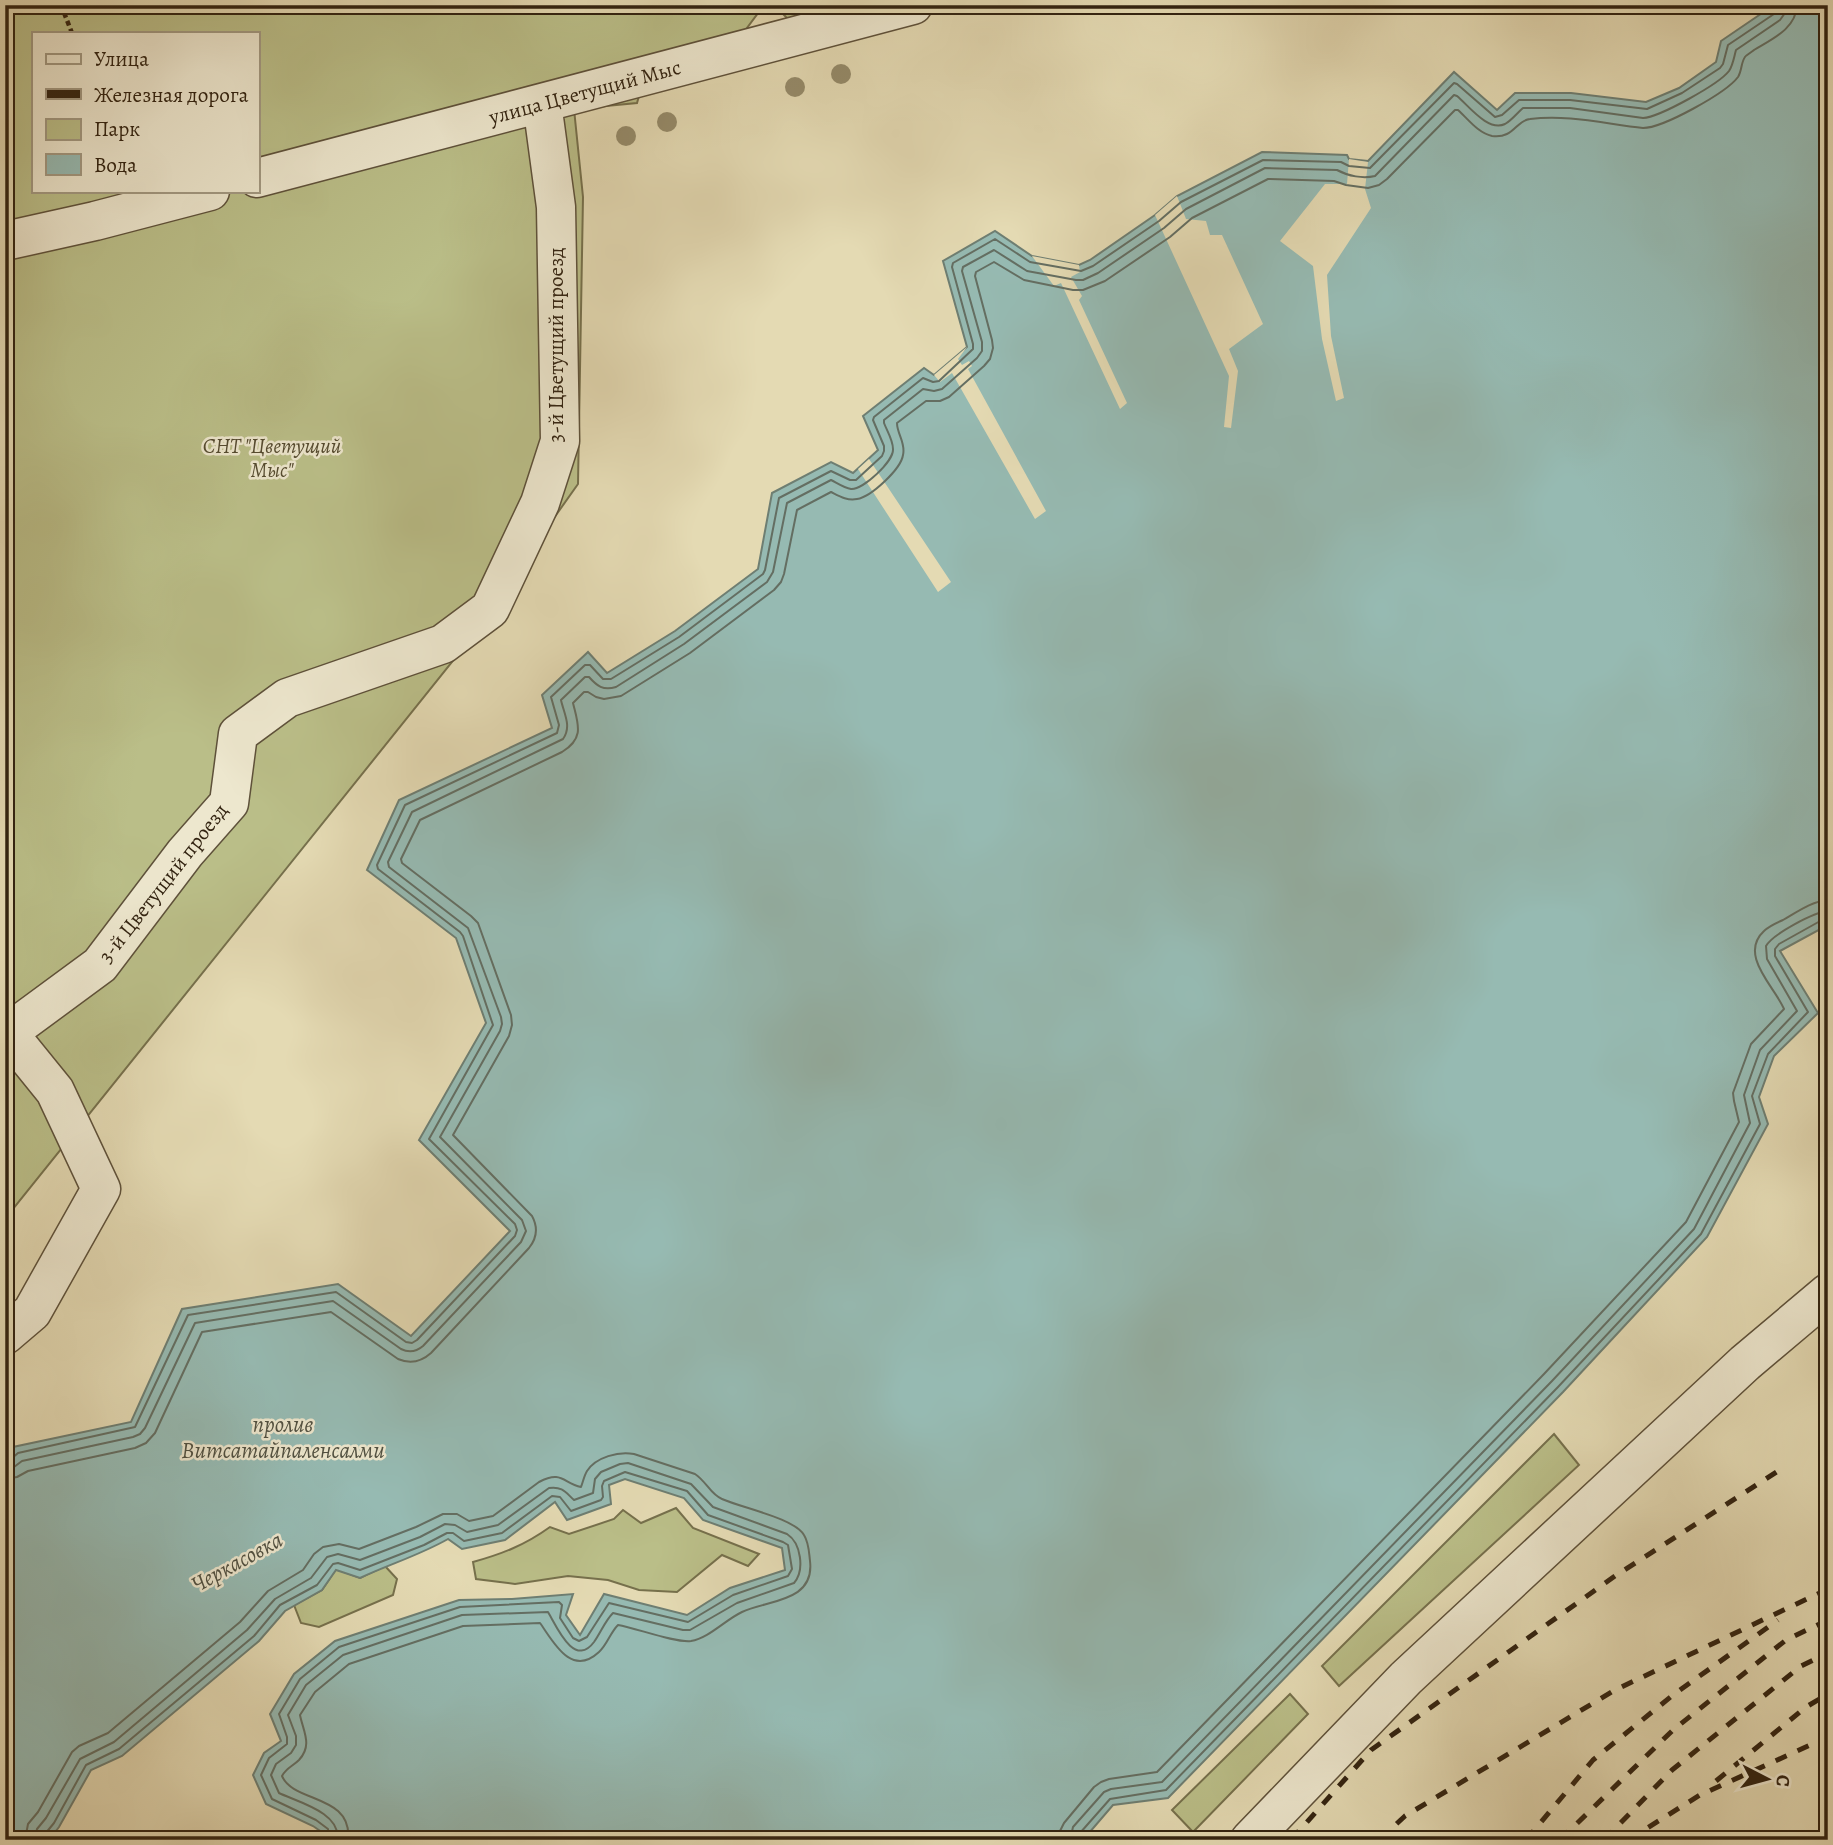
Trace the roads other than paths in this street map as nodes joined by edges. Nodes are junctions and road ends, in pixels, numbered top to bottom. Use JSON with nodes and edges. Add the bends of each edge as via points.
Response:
{"nodes":[{"id":1,"x":913,"y":5,"type":"edge"},
{"id":2,"x":542,"y":103,"type":"junction"},
{"id":3,"x":259,"y":177,"type":"edge"},
{"id":4,"x":206,"y":192,"type":"edge"},
{"id":5,"x":5,"y":242,"type":"edge"},
{"id":6,"x":7,"y":1034,"type":"edge"},
{"id":7,"x":1828,"y":1293,"type":"edge"},
{"id":8,"x":5,"y":1335,"type":"edge"},
{"id":9,"x":1250,"y":1840,"type":"edge"}],
"edges":[{"from":1,"to":2,"type":"street","name":"улица Цветущий Мыс"},
{"from":2,"to":3,"type":"street","name":"улица Цветущий Мыс"},
{"from":2,"to":6,"type":"street","name":"3-й Цветущий проезд","via":[[556,207],[559,441],[540,503],[490,609],[443,644],[287,698],[238,733],[229,803],[100,965]]},
{"from":4,"to":5,"type":"street"},
{"from":6,"to":8,"type":"street","via":[[55,1091],[101,1189],[32,1312]]},
{"from":7,"to":9,"type":"street","via":[[1745,1363],[1406,1678]]}]}
